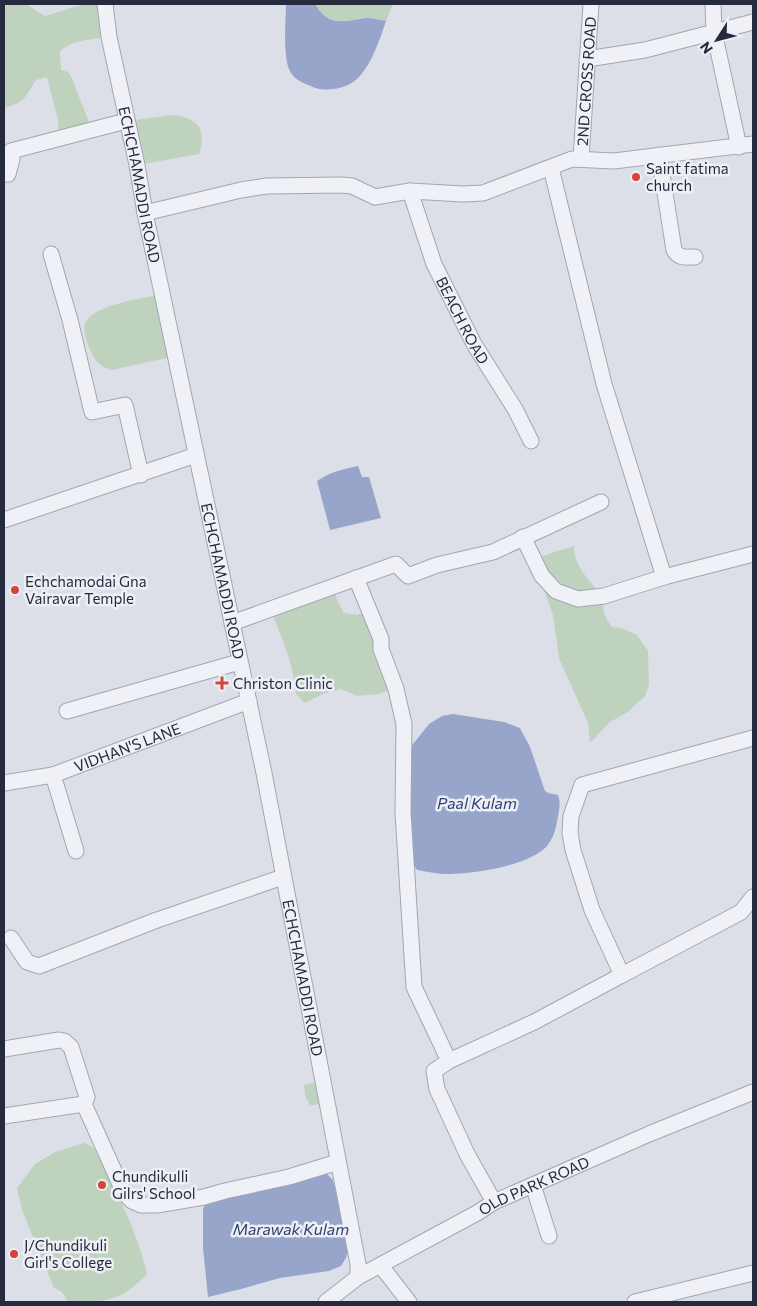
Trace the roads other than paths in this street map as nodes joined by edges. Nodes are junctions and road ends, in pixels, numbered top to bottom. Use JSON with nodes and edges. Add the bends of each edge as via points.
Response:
{"nodes":[{"id":1,"x":105,"y":4,"type":"edge"},
{"id":2,"x":591,"y":4,"type":"edge"},
{"id":3,"x":713,"y":4,"type":"edge"},
{"id":4,"x":753,"y":22,"type":"edge"},
{"id":5,"x":714,"y":32,"type":"junction"},
{"id":6,"x":587,"y":60,"type":"junction"},
{"id":7,"x":126,"y":121,"type":"junction"},
{"id":8,"x":746,"y":145,"type":"edge"},
{"id":9,"x":658,"y":154,"type":"junction"},
{"id":10,"x":581,"y":159,"type":"junction"},
{"id":11,"x":551,"y":168,"type":"junction"},
{"id":12,"x":4,"y":174,"type":"edge"},
{"id":13,"x":410,"y":191,"type":"junction"},
{"id":14,"x":145,"y":213,"type":"junction"},
{"id":15,"x":51,"y":254,"type":"dead end"},
{"id":16,"x":695,"y":257,"type":"dead end"},
{"id":17,"x":531,"y":442,"type":"dead end"},
{"id":18,"x":196,"y":455,"type":"junction"},
{"id":19,"x":140,"y":475,"type":"junction"},
{"id":20,"x":601,"y":502,"type":"dead end"},
{"id":21,"x":4,"y":520,"type":"edge"},
{"id":22,"x":523,"y":537,"type":"junction"},
{"id":23,"x":753,"y":554,"type":"edge"},
{"id":24,"x":664,"y":577,"type":"junction"},
{"id":25,"x":356,"y":578,"type":"junction"},
{"id":26,"x":232,"y":623,"type":"junction"},
{"id":27,"x":239,"y":662,"type":"junction"},
{"id":28,"x":248,"y":701,"type":"junction"},
{"id":29,"x":67,"y":711,"type":"dead end"},
{"id":30,"x":753,"y":738,"type":"edge"},
{"id":31,"x":53,"y":775,"type":"junction"},
{"id":32,"x":4,"y":783,"type":"edge"},
{"id":33,"x":76,"y":851,"type":"dead end"},
{"id":34,"x":283,"y":877,"type":"junction"},
{"id":35,"x":753,"y":897,"type":"edge"},
{"id":36,"x":11,"y":938,"type":"dead end"},
{"id":37,"x":622,"y":974,"type":"junction"},
{"id":38,"x":4,"y":1049,"type":"edge"},
{"id":39,"x":449,"y":1061,"type":"junction"},
{"id":40,"x":753,"y":1092,"type":"edge"},
{"id":41,"x":84,"y":1104,"type":"junction"},
{"id":42,"x":4,"y":1116,"type":"edge"},
{"id":43,"x":338,"y":1162,"type":"junction"},
{"id":44,"x":533,"y":1185,"type":"junction"},
{"id":45,"x":494,"y":1202,"type":"junction"},
{"id":46,"x":549,"y":1236,"type":"dead end"},
{"id":47,"x":381,"y":1266,"type":"junction"},
{"id":48,"x":753,"y":1273,"type":"edge"},
{"id":49,"x":358,"y":1277,"type":"junction"},
{"id":50,"x":326,"y":1302,"type":"edge"},
{"id":51,"x":409,"y":1302,"type":"edge"},
{"id":52,"x":635,"y":1302,"type":"edge"}],
"edges":[{"from":1,"to":7,"type":"street","name":"ECHCHAMADDI ROAD"},
{"from":2,"to":6,"type":"street","name":"2ND CROSS ROAD"},
{"from":3,"to":5,"type":"street"},
{"from":4,"to":5,"type":"street"},
{"from":5,"to":6,"type":"street","via":[[645,50]]},
{"from":5,"to":8,"type":"street"},
{"from":6,"to":10,"type":"street","name":"2ND CROSS ROAD"},
{"from":7,"to":12,"type":"street","via":[[11,151],[8,174]]},
{"from":7,"to":14,"type":"street","name":"ECHCHAMADDI ROAD"},
{"from":8,"to":9,"type":"street"},
{"from":9,"to":10,"type":"street","via":[[614,161]]},
{"from":9,"to":16,"type":"street","via":[[674,250],[682,257]]},
{"from":10,"to":11,"type":"street","via":[[572,159]]},
{"from":11,"to":13,"type":"street","via":[[483,193]]},
{"from":11,"to":24,"type":"street","via":[[604,384]]},
{"from":13,"to":14,"type":"street","via":[[374,197],[352,186],[267,186]]},
{"from":13,"to":17,"type":"street","name":"BEACH ROAD","via":[[434,264],[474,344]]},
{"from":14,"to":18,"type":"street","name":"ECHCHAMADDI ROAD"},
{"from":15,"to":19,"type":"street","via":[[92,412],[125,405]]},
{"from":18,"to":19,"type":"street"},
{"from":18,"to":26,"type":"street","name":"ECHCHAMADDI ROAD"},
{"from":19,"to":21,"type":"street"},
{"from":20,"to":22,"type":"street"},
{"from":22,"to":24,"type":"street","via":[[542,576],[556,591],[578,599],[604,596]]},
{"from":22,"to":25,"type":"street","via":[[493,552],[437,565],[408,576],[396,564]]},
{"from":23,"to":24,"type":"street"},
{"from":25,"to":26,"type":"street"},
{"from":25,"to":39,"type":"street","via":[[381,638],[381,649],[396,689],[404,724],[404,813],[414,987]]},
{"from":26,"to":27,"type":"street","name":"ECHCHAMADDI ROAD"},
{"from":27,"to":28,"type":"street","name":"ECHCHAMADDI ROAD"},
{"from":27,"to":29,"type":"street"},
{"from":28,"to":31,"type":"street","name":"VIDHAN'S LANE"},
{"from":28,"to":34,"type":"street","name":"ECHCHAMADDI ROAD"},
{"from":30,"to":37,"type":"street","via":[[582,785],[571,816],[573,850],[592,910]]},
{"from":31,"to":32,"type":"street","name":"VIDHAN'S LANE"},
{"from":31,"to":33,"type":"street"},
{"from":34,"to":36,"type":"street","via":[[157,920],[39,966],[26,962]]},
{"from":34,"to":43,"type":"street","name":"ECHCHAMADDI ROAD"},
{"from":35,"to":37,"type":"street","via":[[741,912]]},
{"from":37,"to":39,"type":"street","via":[[534,1022]]},
{"from":38,"to":41,"type":"street","via":[[64,1041],[71,1047],[87,1097]]},
{"from":39,"to":45,"type":"street","via":[[434,1071],[437,1089]]},
{"from":40,"to":44,"type":"street","name":"OLD PARK ROAD"},
{"from":41,"to":42,"type":"street"},
{"from":41,"to":43,"type":"street","via":[[124,1193],[141,1205],[204,1197]]},
{"from":43,"to":49,"type":"street","name":"ECHCHAMADDI ROAD"},
{"from":44,"to":45,"type":"street","name":"OLD PARK ROAD"},
{"from":44,"to":46,"type":"street"},
{"from":45,"to":47,"type":"street","name":"OLD PARK ROAD"},
{"from":47,"to":49,"type":"street","name":"OLD PARK ROAD"},
{"from":47,"to":51,"type":"street"},
{"from":48,"to":52,"type":"street"},
{"from":49,"to":50,"type":"street","name":"OLD PARK ROAD"}]}
